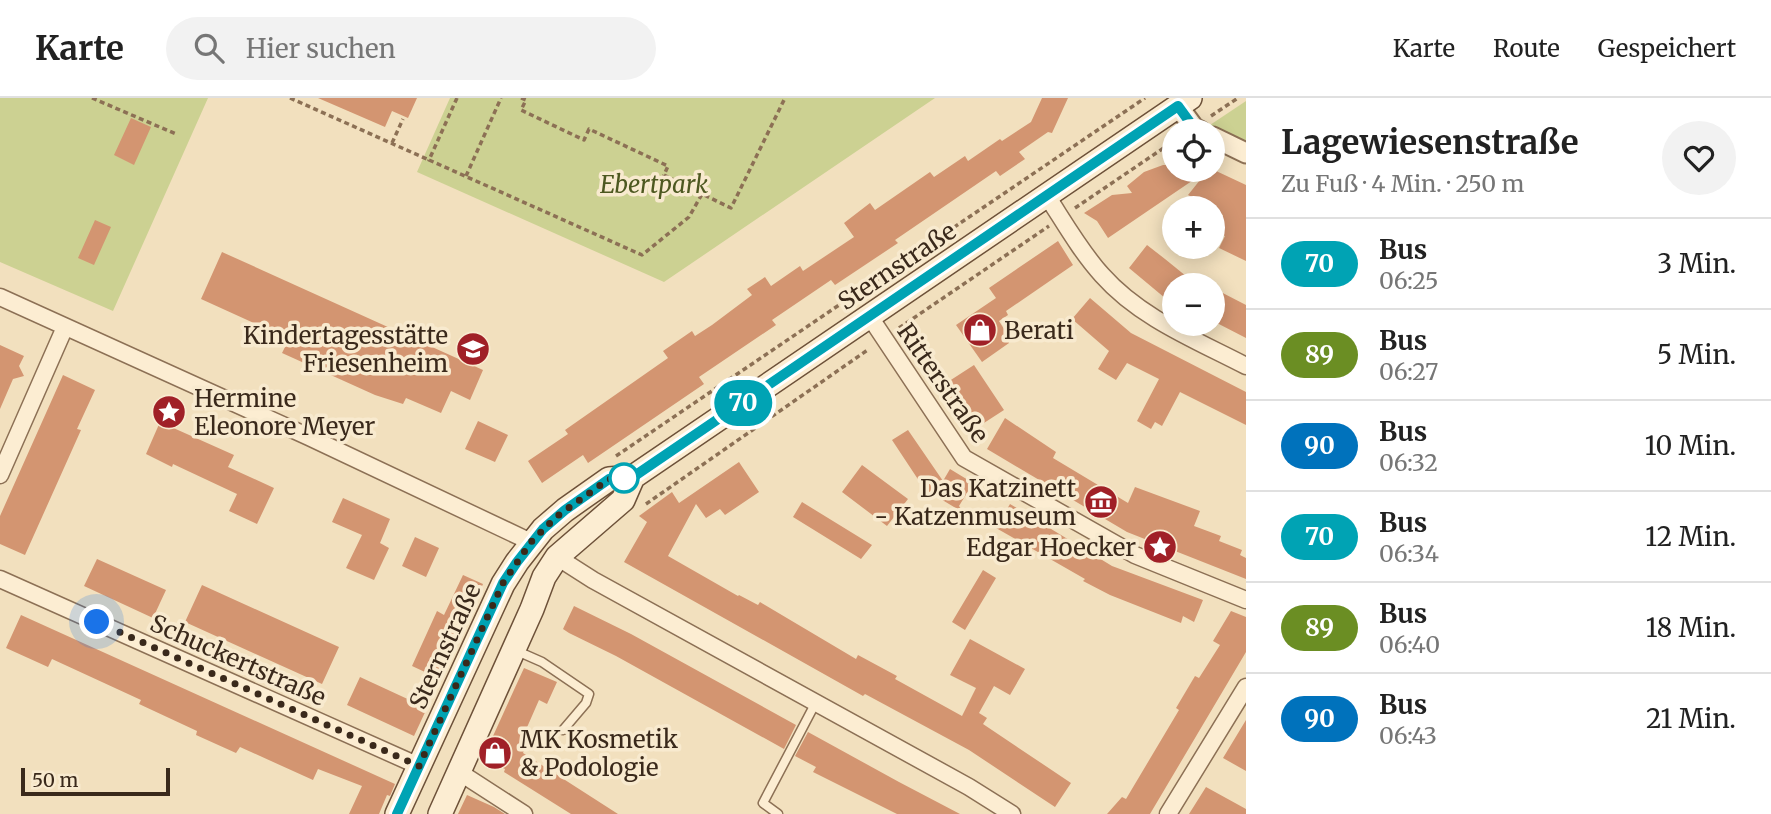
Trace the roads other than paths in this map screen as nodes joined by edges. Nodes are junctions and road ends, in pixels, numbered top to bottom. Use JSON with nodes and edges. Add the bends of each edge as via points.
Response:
{"nodes":[{"id":1,"x":1184,"y":102,"type":"edge"},
{"id":2,"x":1192,"y":119,"type":"edge"},
{"id":3,"x":1225,"y":143,"type":"edge"},
{"id":4,"x":1246,"y":153,"type":"edge"},
{"id":5,"x":1046,"y":196,"type":"junction"},
{"id":6,"x":0,"y":297,"type":"edge"},
{"id":7,"x":870,"y":317,"type":"junction"},
{"id":8,"x":65,"y":327,"type":"junction"},
{"id":9,"x":1246,"y":366,"type":"edge"},
{"id":10,"x":0,"y":475,"type":"edge"},
{"id":11,"x":633,"y":477,"type":"junction"},
{"id":12,"x":531,"y":542,"type":"junction"},
{"id":13,"x":557,"y":557,"type":"junction"},
{"id":14,"x":0,"y":579,"type":"edge"},
{"id":15,"x":1246,"y":600,"type":"edge"},
{"id":16,"x":514,"y":650,"type":"junction"},
{"id":17,"x":1246,"y":687,"type":"edge"},
{"id":18,"x":815,"y":704,"type":"junction"},
{"id":19,"x":563,"y":730,"type":"dead end"},
{"id":20,"x":419,"y":766,"type":"junction"},
{"id":21,"x":459,"y":772,"type":"junction"},
{"id":22,"x":397,"y":814,"type":"edge"},
{"id":23,"x":440,"y":814,"type":"edge"},
{"id":24,"x":524,"y":814,"type":"edge"},
{"id":25,"x":778,"y":814,"type":"edge"},
{"id":26,"x":1012,"y":814,"type":"edge"},
{"id":27,"x":1168,"y":814,"type":"edge"}],
"edges":[{"from":1,"to":2,"type":"street"},
{"from":1,"to":5,"type":"main road","name":"Sternstraße"},
{"from":3,"to":4,"type":"street"},
{"from":5,"to":7,"type":"main road","name":"Sternstraße"},
{"from":5,"to":9,"type":"street","via":[[1101,274],[1129,301]]},
{"from":6,"to":8,"type":"street"},
{"from":7,"to":11,"type":"main road","name":"Sternstraße"},
{"from":7,"to":15,"type":"street","name":"Ritterstraße","via":[[964,458],[1135,555]]},
{"from":8,"to":10,"type":"street"},
{"from":8,"to":12,"type":"street"},
{"from":11,"to":12,"type":"main road","name":"Sternstraße","via":[[609,479],[556,517]]},
{"from":11,"to":13,"type":"main road","name":"Sternstraße","via":[[623,500]]},
{"from":12,"to":13,"type":"main road"},
{"from":12,"to":20,"type":"main road","name":"Sternstraße","via":[[503,583]]},
{"from":13,"to":16,"type":"main road","name":"Sternstraße"},
{"from":13,"to":18,"type":"street"},
{"from":14,"to":20,"type":"street","name":"Schuckertstraße"},
{"from":16,"to":19,"type":"lane","via":[[542,662],[589,694]]},
{"from":16,"to":21,"type":"main road","name":"Sternstraße"},
{"from":17,"to":27,"type":"street"},
{"from":18,"to":25,"type":"lane","via":[[763,803]]},
{"from":18,"to":26,"type":"street"},
{"from":20,"to":21,"type":"main road"},
{"from":20,"to":22,"type":"main road","name":"Sternstraße"},
{"from":21,"to":23,"type":"main road","name":"Sternstraße"},
{"from":21,"to":24,"type":"street"}]}
